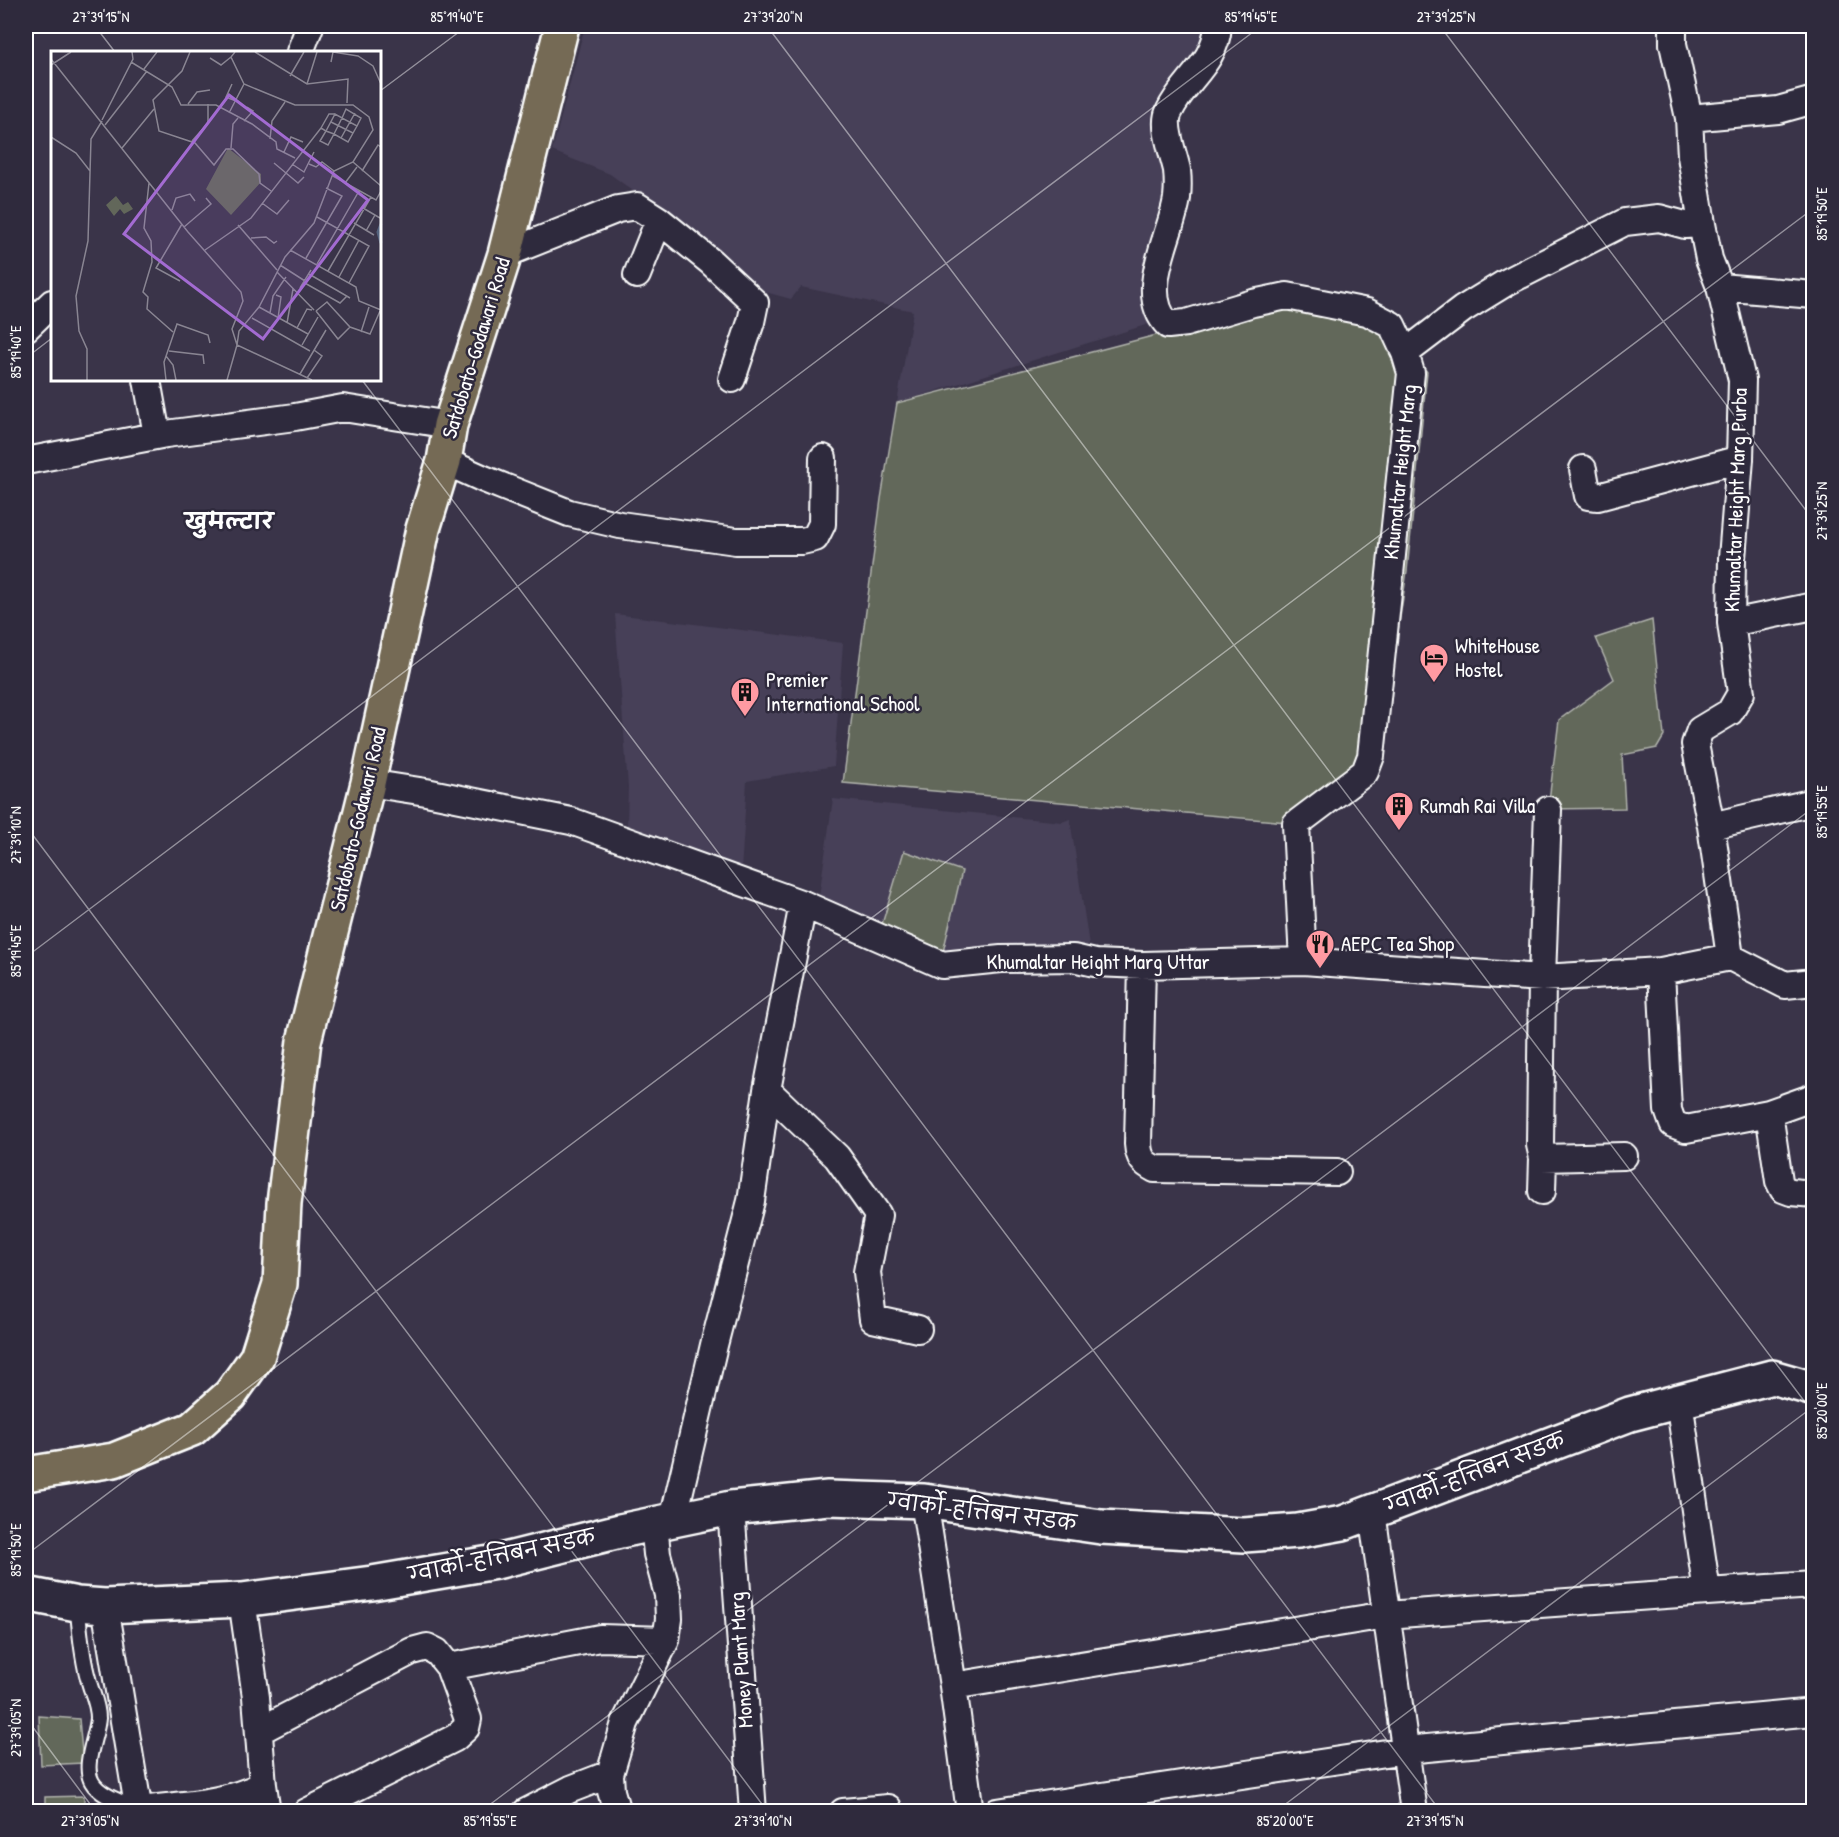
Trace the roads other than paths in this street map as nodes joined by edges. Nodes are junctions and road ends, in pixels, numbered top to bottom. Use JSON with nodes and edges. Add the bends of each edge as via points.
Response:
{"nodes":[{"id":1,"x":310,"y":26,"type":"edge"},
{"id":2,"x":562,"y":26,"type":"edge"},
{"id":3,"x":1218,"y":26,"type":"edge"},
{"id":4,"x":1673,"y":26,"type":"edge"},
{"id":5,"x":300,"y":51,"type":"edge"},
{"id":6,"x":1814,"y":100,"type":"edge"},
{"id":7,"x":1689,"y":118,"type":"junction"},
{"id":8,"x":659,"y":220,"type":"junction"},
{"id":9,"x":1702,"y":224,"type":"junction"},
{"id":10,"x":505,"y":254,"type":"junction"},
{"id":11,"x":637,"y":275,"type":"dead end"},
{"id":12,"x":1720,"y":287,"type":"junction"},
{"id":13,"x":1814,"y":295,"type":"edge"},
{"id":14,"x":51,"y":304,"type":"edge"},
{"id":15,"x":26,"y":328,"type":"edge"},
{"id":16,"x":1405,"y":353,"type":"junction"},
{"id":17,"x":732,"y":379,"type":"dead end"},
{"id":18,"x":147,"y":381,"type":"edge"},
{"id":19,"x":450,"y":425,"type":"junction"},
{"id":20,"x":157,"y":435,"type":"junction"},
{"id":21,"x":823,"y":458,"type":"dead end"},
{"id":22,"x":1740,"y":459,"type":"junction"},
{"id":23,"x":444,"y":460,"type":"junction"},
{"id":24,"x":26,"y":461,"type":"edge"},
{"id":25,"x":1583,"y":469,"type":"dead end"},
{"id":26,"x":1814,"y":606,"type":"edge"},
{"id":27,"x":1731,"y":623,"type":"junction"},
{"id":28,"x":368,"y":783,"type":"junction"},
{"id":29,"x":1814,"y":802,"type":"edge"},
{"id":30,"x":1548,"y":810,"type":"dead end"},
{"id":31,"x":1711,"y":826,"type":"junction"},
{"id":32,"x":802,"y":904,"type":"junction"},
{"id":33,"x":1730,"y":957,"type":"junction"},
{"id":34,"x":1303,"y":961,"type":"junction"},
{"id":35,"x":1142,"y":964,"type":"junction"},
{"id":36,"x":1661,"y":971,"type":"junction"},
{"id":37,"x":1542,"y":978,"type":"junction"},
{"id":38,"x":1814,"y":982,"type":"edge"},
{"id":39,"x":767,"y":1090,"type":"junction"},
{"id":40,"x":1814,"y":1097,"type":"edge"},
{"id":41,"x":1769,"y":1113,"type":"junction"},
{"id":42,"x":1624,"y":1156,"type":"dead end"},
{"id":43,"x":1543,"y":1158,"type":"junction"},
{"id":44,"x":1337,"y":1172,"type":"dead end"},
{"id":45,"x":1542,"y":1191,"type":"dead end"},
{"id":46,"x":1814,"y":1194,"type":"edge"},
{"id":47,"x":918,"y":1329,"type":"dead end"},
{"id":48,"x":1814,"y":1389,"type":"edge"},
{"id":49,"x":1679,"y":1401,"type":"junction"},
{"id":50,"x":26,"y":1474,"type":"edge"},
{"id":51,"x":924,"y":1501,"type":"junction"},
{"id":52,"x":731,"y":1508,"type":"junction"},
{"id":53,"x":1372,"y":1512,"type":"junction"},
{"id":54,"x":663,"y":1522,"type":"junction"},
{"id":55,"x":1814,"y":1585,"type":"edge"},
{"id":56,"x":1707,"y":1592,"type":"junction"},
{"id":57,"x":26,"y":1594,"type":"edge"},
{"id":58,"x":242,"y":1600,"type":"junction"},
{"id":59,"x":91,"y":1605,"type":"junction"},
{"id":60,"x":1386,"y":1615,"type":"junction"},
{"id":61,"x":666,"y":1640,"type":"junction"},
{"id":62,"x":449,"y":1666,"type":"junction"},
{"id":63,"x":953,"y":1686,"type":"junction"},
{"id":64,"x":1814,"y":1712,"type":"edge"},
{"id":65,"x":259,"y":1731,"type":"junction"},
{"id":66,"x":1406,"y":1750,"type":"junction"},
{"id":67,"x":610,"y":1774,"type":"junction"},
{"id":68,"x":263,"y":1785,"type":"junction"},
{"id":69,"x":888,"y":1808,"type":"dead end"},
{"id":70,"x":139,"y":1811,"type":"edge"},
{"id":71,"x":267,"y":1812,"type":"edge"},
{"id":72,"x":307,"y":1812,"type":"edge"},
{"id":73,"x":526,"y":1812,"type":"edge"},
{"id":74,"x":617,"y":1812,"type":"edge"},
{"id":75,"x":753,"y":1812,"type":"edge"},
{"id":76,"x":843,"y":1812,"type":"edge"},
{"id":77,"x":970,"y":1812,"type":"edge"},
{"id":78,"x":997,"y":1812,"type":"edge"},
{"id":79,"x":1414,"y":1812,"type":"edge"}],
"edges":[{"from":1,"to":5,"type":"street"},
{"from":2,"to":10,"type":"main road","name":"Satdobato-Godawari Road"},
{"from":3,"to":16,"type":"street","name":"Khumaltar Height Marg","via":[[1209,58],[1168,114],[1178,189],[1160,253],[1155,297],[1161,318],[1168,325],[1186,323],[1287,296],[1367,312],[1392,325]]},
{"from":4,"to":7,"type":"street","name":"Khumaltar Height Marg Purba","via":[[1673,44]]},
{"from":6,"to":7,"type":"street","via":[[1778,110]]},
{"from":7,"to":9,"type":"street","name":"Khumaltar Height Marg Purba"},
{"from":8,"to":10,"type":"street","via":[[637,206],[618,208]]},
{"from":8,"to":11,"type":"street"},
{"from":8,"to":17,"type":"street","via":[[755,303]]},
{"from":9,"to":12,"type":"street","name":"Khumaltar Height Marg Purba"},
{"from":9,"to":16,"type":"street","via":[[1685,225],[1659,218],[1625,222],[1507,282]]},
{"from":10,"to":19,"type":"main road","name":"Satdobato-Godawari Road"},
{"from":12,"to":13,"type":"street"},
{"from":12,"to":22,"type":"street","name":"Khumaltar Height Marg Purba","via":[[1742,380]]},
{"from":14,"to":15,"type":"street"},
{"from":16,"to":34,"type":"street","name":"Khumaltar Height Marg","via":[[1411,372],[1371,756],[1365,771],[1296,824]]},
{"from":18,"to":20,"type":"street"},
{"from":19,"to":20,"type":"street","via":[[343,408]]},
{"from":19,"to":23,"type":"main road","name":"Satdobato-Godawari Road"},
{"from":20,"to":24,"type":"street"},
{"from":21,"to":23,"type":"street","via":[[822,524],[815,538],[802,541],[736,541],[620,525],[569,513]]},
{"from":22,"to":25,"type":"street","via":[[1598,497],[1588,496]]},
{"from":22,"to":27,"type":"street","name":"Khumaltar Height Marg Purba"},
{"from":23,"to":28,"type":"main road","name":"Satdobato-Godawari Road","via":[[423,529]]},
{"from":26,"to":27,"type":"street"},
{"from":27,"to":31,"type":"street","name":"Khumaltar Height Marg Purba","via":[[1741,693],[1730,712],[1700,729],[1695,744]]},
{"from":28,"to":32,"type":"street","name":"Khumaltar Height Marg Uttar","via":[[571,821]]},
{"from":28,"to":50,"type":"main road","name":"Satdobato-Godawari Road","via":[[304,1041],[284,1203],[280,1284],[258,1358],[230,1395],[192,1429],[114,1460]]},
{"from":29,"to":31,"type":"street"},
{"from":30,"to":37,"type":"street"},
{"from":31,"to":33,"type":"street","name":"Khumaltar Height Marg Purba"},
{"from":32,"to":35,"type":"street","name":"Khumaltar Height Marg Uttar","via":[[942,965],[1073,958],[1095,963]]},
{"from":32,"to":39,"type":"street"},
{"from":33,"to":36,"type":"street","name":"Khumaltar Height Marg Uttar"},
{"from":33,"to":38,"type":"street","via":[[1785,985]]},
{"from":34,"to":35,"type":"street","name":"Khumaltar Height Marg Uttar"},
{"from":34,"to":37,"type":"street","name":"Khumaltar Height Marg Uttar"},
{"from":35,"to":44,"type":"street","via":[[1138,1144],[1139,1156],[1145,1164],[1155,1169]]},
{"from":36,"to":37,"type":"street","name":"Khumaltar Height Marg Uttar"},
{"from":36,"to":41,"type":"street","via":[[1668,1110],[1673,1124],[1686,1129]]},
{"from":37,"to":43,"type":"street","via":[[1539,1145]]},
{"from":39,"to":47,"type":"street","via":[[837,1157],[878,1215],[867,1272],[873,1319]]},
{"from":39,"to":54,"type":"street","via":[[751,1201]]},
{"from":40,"to":41,"type":"street"},
{"from":41,"to":46,"type":"street","via":[[1783,1189]]},
{"from":42,"to":43,"type":"street"},
{"from":43,"to":45,"type":"street"},
{"from":48,"to":49,"type":"main road","name":"ग्वार्को-हत्तिबन सडक","via":[[1772,1377]]},
{"from":49,"to":53,"type":"main road","name":"ग्वार्को-हत्तिबन सडक","via":[[1630,1414]]},
{"from":49,"to":56,"type":"street"},
{"from":51,"to":52,"type":"main road","name":"ग्वार्को-हत्तिबन सडक","via":[[828,1498]]},
{"from":51,"to":53,"type":"main road","name":"ग्वार्को-हत्तिबन सडक","via":[[1101,1527],[1244,1535],[1343,1523]]},
{"from":51,"to":63,"type":"street"},
{"from":52,"to":54,"type":"main road","name":"ग्वार्को-हत्तिबन सडक"},
{"from":52,"to":75,"type":"street","name":"Money Plant Marg"},
{"from":53,"to":60,"type":"street"},
{"from":54,"to":58,"type":"main road","name":"ग्वार्को-हत्तिबन सडक","via":[[496,1562]]},
{"from":54,"to":61,"type":"street","via":[[657,1554],[668,1595]]},
{"from":55,"to":56,"type":"street"},
{"from":56,"to":60,"type":"street"},
{"from":57,"to":59,"type":"main road","name":"ग्वार्को-हत्तिबन सडक"},
{"from":58,"to":59,"type":"main road","name":"ग्वार्को-हत्तिबन सडक"},
{"from":58,"to":65,"type":"street"},
{"from":59,"to":70,"type":"street"},
{"from":59,"to":70,"type":"lane","via":[[87,1677],[97,1705],[98,1722],[92,1740],[90,1780],[98,1790]]},
{"from":60,"to":63,"type":"street"},
{"from":60,"to":66,"type":"street"},
{"from":61,"to":62,"type":"street","via":[[600,1638]]},
{"from":61,"to":67,"type":"street","via":[[625,1723]]},
{"from":62,"to":65,"type":"street","via":[[427,1647],[412,1651]]},
{"from":62,"to":72,"type":"street","via":[[468,1719],[466,1728],[455,1738]]},
{"from":63,"to":77,"type":"street"},
{"from":64,"to":66,"type":"street"},
{"from":65,"to":68,"type":"street"},
{"from":66,"to":78,"type":"street"},
{"from":66,"to":79,"type":"street"},
{"from":67,"to":73,"type":"street"},
{"from":67,"to":74,"type":"street"},
{"from":68,"to":70,"type":"street","via":[[213,1803]]},
{"from":68,"to":71,"type":"street"},
{"from":69,"to":76,"type":"street"}]}
